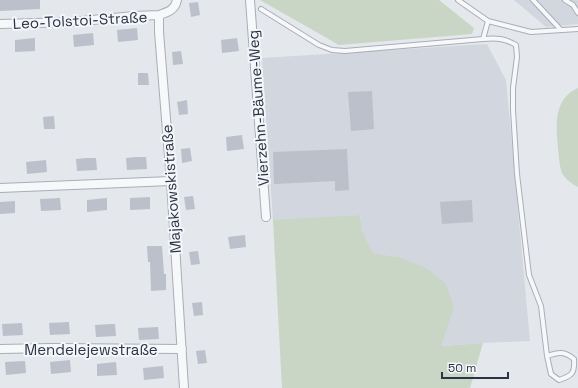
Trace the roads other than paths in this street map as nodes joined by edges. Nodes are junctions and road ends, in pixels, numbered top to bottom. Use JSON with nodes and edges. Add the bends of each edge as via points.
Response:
{"nodes":[{"id":1,"x":177,"y":0,"type":"edge"},
{"id":2,"x":250,"y":0,"type":"edge"},
{"id":3,"x":458,"y":0,"type":"edge"},
{"id":4,"x":533,"y":0,"type":"edge"},
{"id":5,"x":565,"y":0,"type":"edge"},
{"id":6,"x":261,"y":9,"type":"dead end"},
{"id":7,"x":578,"y":13,"type":"edge"},
{"id":8,"x":159,"y":15,"type":"junction"},
{"id":9,"x":488,"y":21,"type":"junction"},
{"id":10,"x":0,"y":24,"type":"edge"},
{"id":11,"x":578,"y":29,"type":"edge"},
{"id":12,"x":561,"y":30,"type":"junction"},
{"id":13,"x":484,"y":39,"type":"junction"},
{"id":14,"x":171,"y":181,"type":"junction"},
{"id":15,"x":0,"y":188,"type":"edge"},
{"id":16,"x":266,"y":217,"type":"dead end"},
{"id":17,"x":0,"y":349,"type":"edge"},
{"id":18,"x":182,"y":349,"type":"junction"},
{"id":19,"x":547,"y":356,"type":"junction"},
{"id":20,"x":184,"y":388,"type":"edge"}],
"edges":[{"from":1,"to":8,"type":"street","via":[[171,11]]},
{"from":2,"to":16,"type":"street","name":"Vierzehn-Bäume-Weg"},
{"from":3,"to":9,"type":"lane"},
{"from":4,"to":12,"type":"lane"},
{"from":5,"to":7,"type":"lane"},
{"from":6,"to":13,"type":"lane","via":[[319,45],[332,50]]},
{"from":8,"to":10,"type":"street","name":"Leo-Tolstoi-Straße","via":[[72,22]]},
{"from":8,"to":14,"type":"street","name":"Majakowskistraße"},
{"from":9,"to":12,"type":"lane","via":[[531,32]]},
{"from":9,"to":13,"type":"lane"},
{"from":11,"to":12,"type":"lane"},
{"from":13,"to":19,"type":"lane","via":[[506,40],[516,45],[513,110],[517,174],[529,275],[541,306]]},
{"from":14,"to":15,"type":"street"},
{"from":14,"to":18,"type":"street","name":"Majakowskistraße"},
{"from":17,"to":18,"type":"street","name":"Mendelejewstraße"},
{"from":18,"to":20,"type":"street","name":"Majakowskistraße"},
{"from":19,"to":19,"type":"lane","via":[[567,353],[574,359],[575,369],[569,377],[559,380],[551,374]]}]}
